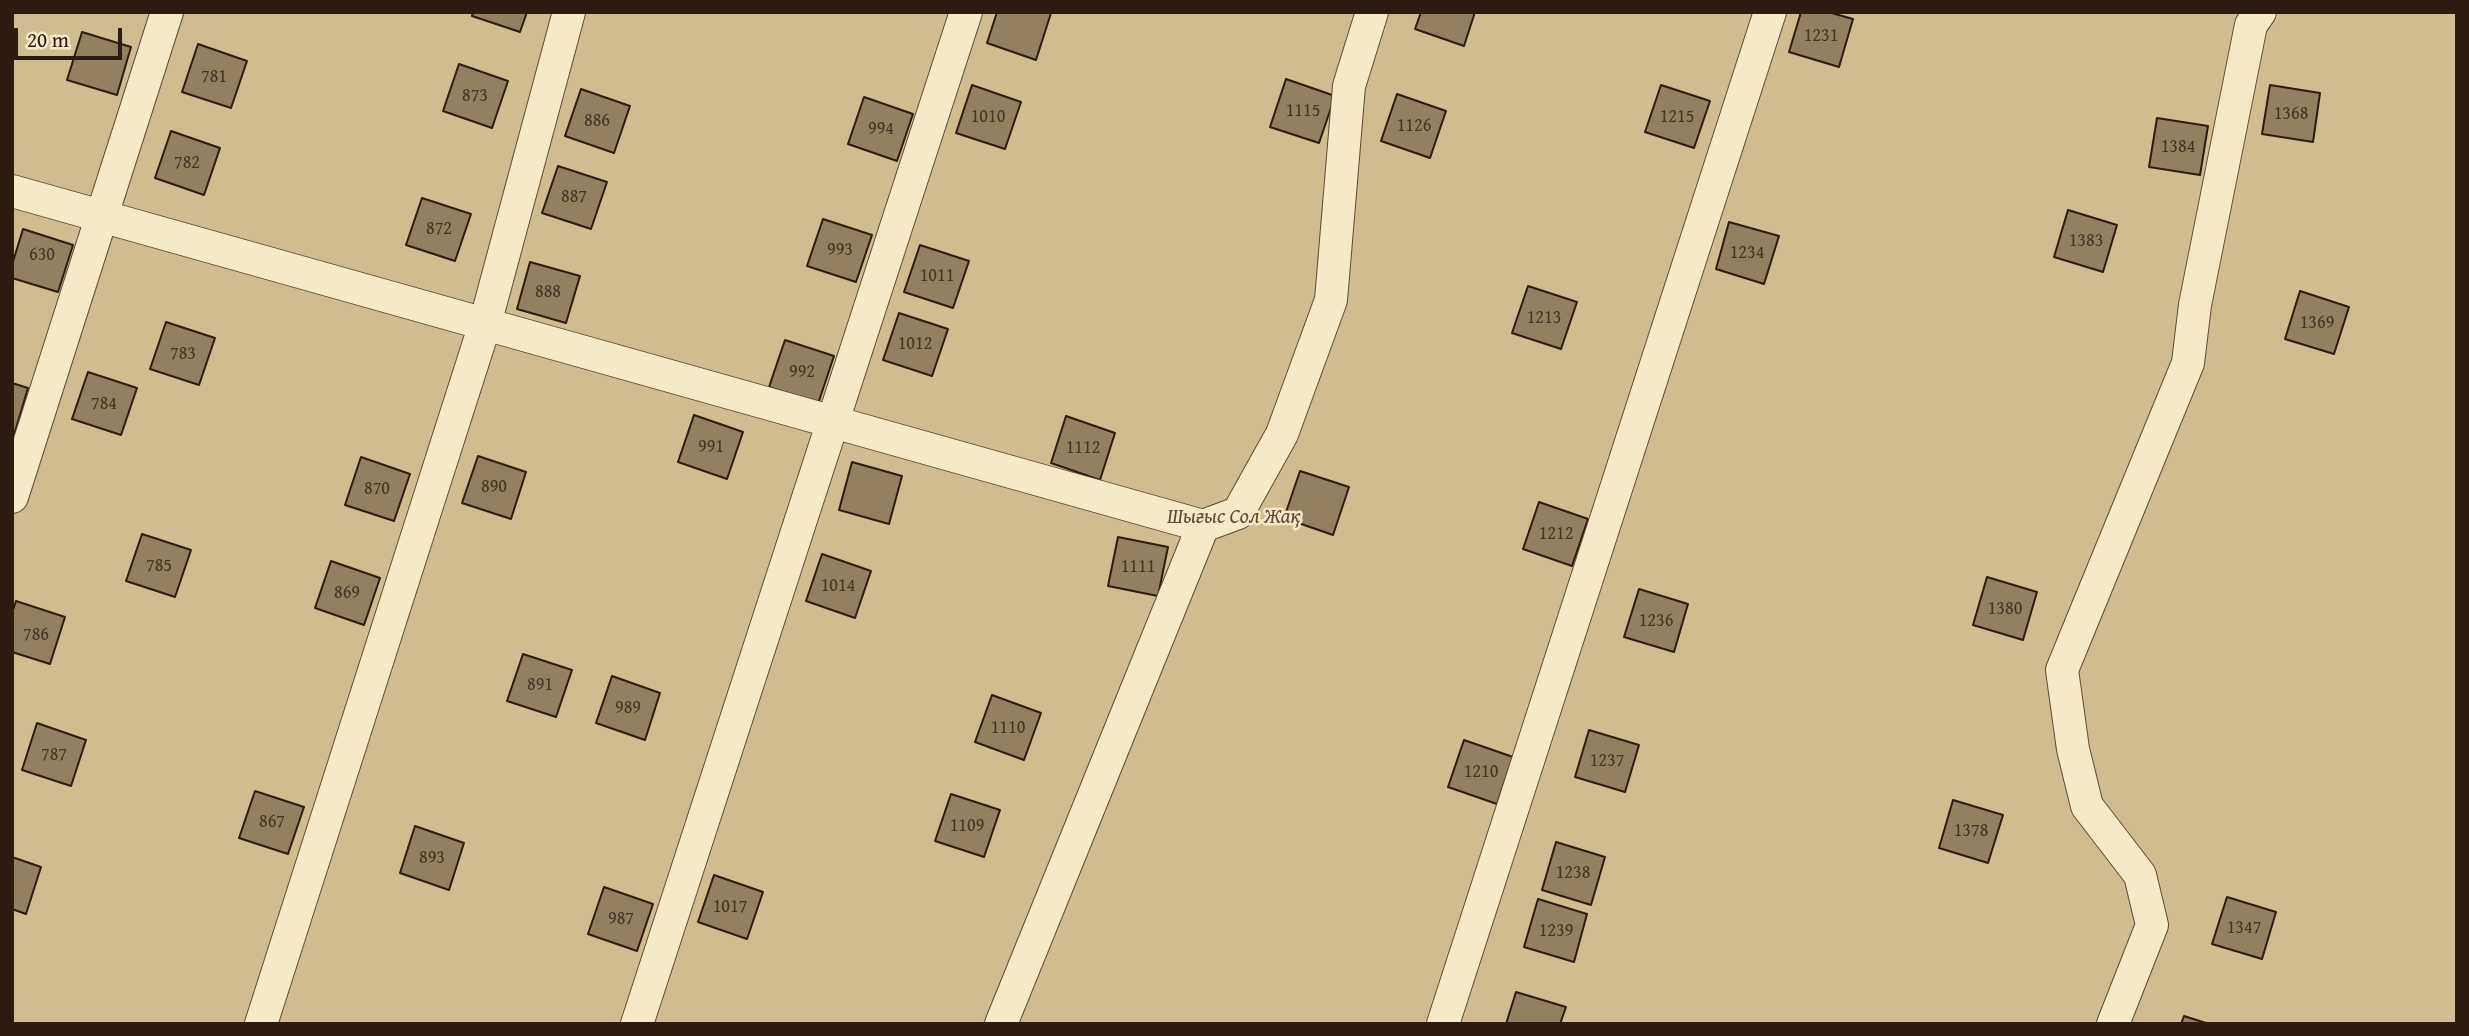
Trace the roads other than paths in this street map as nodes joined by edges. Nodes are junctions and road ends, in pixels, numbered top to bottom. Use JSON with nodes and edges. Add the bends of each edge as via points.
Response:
{"nodes":[{"id":1,"x":167,"y":12,"type":"edge"},
{"id":2,"x":569,"y":12,"type":"edge"},
{"id":3,"x":966,"y":12,"type":"edge"},
{"id":4,"x":1371,"y":12,"type":"edge"},
{"id":5,"x":1770,"y":12,"type":"edge"},
{"id":6,"x":2260,"y":12,"type":"edge"},
{"id":7,"x":12,"y":191,"type":"edge"},
{"id":8,"x":102,"y":216,"type":"junction"},
{"id":9,"x":485,"y":324,"type":"junction"},
{"id":10,"x":831,"y":422,"type":"junction"},
{"id":11,"x":12,"y":498,"type":"edge"},
{"id":12,"x":1203,"y":526,"type":"junction"},
{"id":13,"x":261,"y":1024,"type":"edge"},
{"id":14,"x":637,"y":1024,"type":"edge"},
{"id":15,"x":1001,"y":1024,"type":"edge"},
{"id":16,"x":1443,"y":1024,"type":"edge"},
{"id":17,"x":2113,"y":1024,"type":"edge"}],
"edges":[{"from":1,"to":8,"type":"street"},
{"from":2,"to":9,"type":"street"},
{"from":3,"to":10,"type":"street"},
{"from":4,"to":12,"type":"street","via":[[1349,86],[1331,300],[1282,434],[1238,513]]},
{"from":5,"to":16,"type":"street"},
{"from":6,"to":17,"type":"street","via":[[2251,25],[2195,304],[2188,363],[2062,670],[2087,806],[2140,875],[2152,925]]},
{"from":7,"to":8,"type":"street"},
{"from":8,"to":9,"type":"street"},
{"from":8,"to":11,"type":"street"},
{"from":9,"to":10,"type":"street"},
{"from":9,"to":13,"type":"street"},
{"from":10,"to":12,"type":"street"},
{"from":10,"to":14,"type":"street"},
{"from":12,"to":15,"type":"street"}]}
